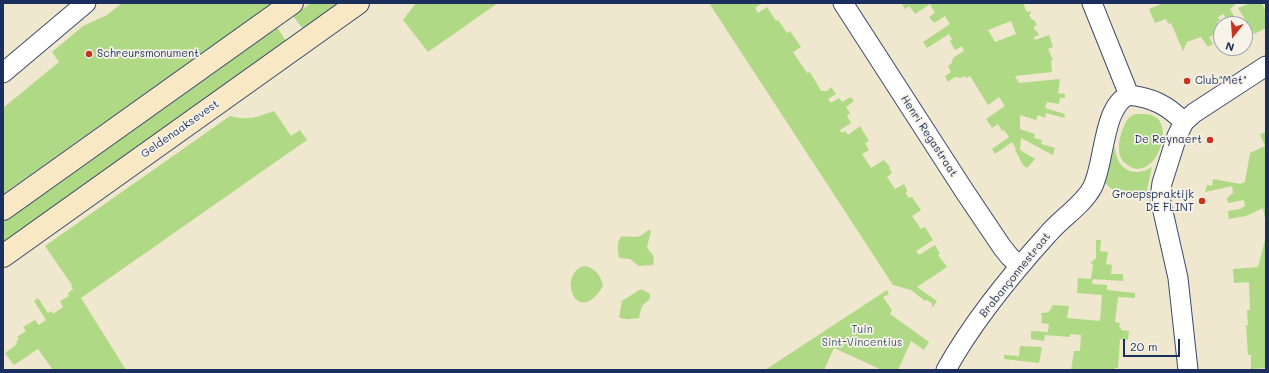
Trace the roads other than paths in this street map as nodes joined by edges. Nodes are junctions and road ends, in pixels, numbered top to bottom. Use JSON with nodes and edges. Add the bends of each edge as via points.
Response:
{"nodes":[{"id":1,"x":86,"y":3,"type":"edge"},
{"id":2,"x":292,"y":3,"type":"edge"},
{"id":3,"x":358,"y":3,"type":"edge"},
{"id":4,"x":843,"y":3,"type":"edge"},
{"id":5,"x":1092,"y":3,"type":"edge"},
{"id":6,"x":1266,"y":66,"type":"edge"},
{"id":7,"x":3,"y":73,"type":"edge"},
{"id":8,"x":1129,"y":95,"type":"junction"},
{"id":9,"x":1184,"y":122,"type":"junction"},
{"id":10,"x":3,"y":209,"type":"edge"},
{"id":11,"x":3,"y":256,"type":"edge"},
{"id":12,"x":1020,"y":266,"type":"junction"},
{"id":13,"x":946,"y":370,"type":"edge"},
{"id":14,"x":1188,"y":370,"type":"edge"}],
"edges":[{"from":1,"to":7,"type":"street"},
{"from":2,"to":10,"type":"main road"},
{"from":3,"to":11,"type":"main road","name":"Geldenaaksevest"},
{"from":4,"to":12,"type":"street","name":"Henri Regastraat","via":[[982,217],[1010,258]]},
{"from":5,"to":8,"type":"street"},
{"from":6,"to":9,"type":"street"},
{"from":8,"to":9,"type":"street","via":[[1156,101],[1172,110]]},
{"from":8,"to":12,"type":"street","name":"Brabançonnestraat","via":[[1116,107],[1088,196],[1050,231]]},
{"from":9,"to":14,"type":"street","via":[[1172,149],[1160,198],[1178,278]]},
{"from":12,"to":13,"type":"street","name":"Brabançonnestraat","via":[[973,327]]}]}
